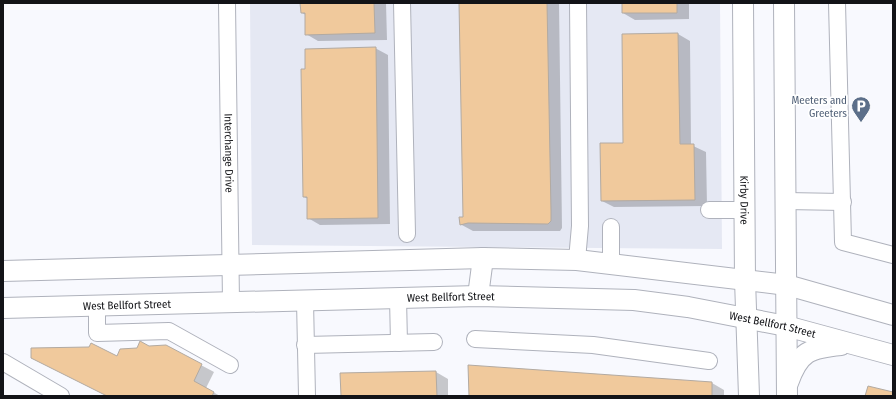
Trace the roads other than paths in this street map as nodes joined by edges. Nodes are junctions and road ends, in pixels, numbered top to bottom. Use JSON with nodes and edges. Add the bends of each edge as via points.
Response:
{"nodes":[{"id":1,"x":227,"y":3,"type":"edge"},
{"id":2,"x":402,"y":3,"type":"edge"},
{"id":3,"x":578,"y":3,"type":"edge"},
{"id":4,"x":742,"y":3,"type":"edge"},
{"id":5,"x":784,"y":3,"type":"edge"},
{"id":6,"x":836,"y":3,"type":"edge"},
{"id":7,"x":786,"y":201,"type":"junction"},
{"id":8,"x":843,"y":202,"type":"junction"},
{"id":9,"x":709,"y":210,"type":"dead end"},
{"id":10,"x":744,"y":210,"type":"junction"},
{"id":11,"x":611,"y":227,"type":"dead end"},
{"id":12,"x":407,"y":234,"type":"dead end"},
{"id":13,"x":893,"y":255,"type":"edge"},
{"id":14,"x":483,"y":258,"type":"junction"},
{"id":15,"x":577,"y":260,"type":"junction"},
{"id":16,"x":611,"y":264,"type":"junction"},
{"id":17,"x":231,"y":265,"type":"junction"},
{"id":18,"x":3,"y":271,"type":"edge"},
{"id":19,"x":745,"y":280,"type":"junction"},
{"id":20,"x":787,"y":285,"type":"junction"},
{"id":21,"x":478,"y":296,"type":"junction"},
{"id":22,"x":398,"y":298,"type":"junction"},
{"id":23,"x":305,"y":301,"type":"junction"},
{"id":24,"x":231,"y":302,"type":"junction"},
{"id":25,"x":97,"y":306,"type":"junction"},
{"id":26,"x":3,"y":308,"type":"edge"},
{"id":27,"x":893,"y":315,"type":"edge"},
{"id":28,"x":747,"y":318,"type":"junction"},
{"id":29,"x":786,"y":326,"type":"junction"},
{"id":30,"x":475,"y":339,"type":"dead end"},
{"id":31,"x":434,"y":342,"type":"dead end"},
{"id":32,"x":399,"y":343,"type":"junction"},
{"id":33,"x":851,"y":344,"type":"junction"},
{"id":34,"x":306,"y":346,"type":"junction"},
{"id":35,"x":893,"y":356,"type":"edge"},
{"id":36,"x":709,"y":361,"type":"dead end"},
{"id":37,"x":3,"y":362,"type":"edge"},
{"id":38,"x":230,"y":365,"type":"dead end"},
{"id":39,"x":787,"y":392,"type":"edge"},
{"id":40,"x":306,"y":395,"type":"edge"},
{"id":41,"x":61,"y":396,"type":"edge"},
{"id":42,"x":748,"y":396,"type":"edge"}],
"edges":[{"from":1,"to":17,"type":"street","name":"Interchange Drive"},
{"from":2,"to":12,"type":"street"},
{"from":3,"to":15,"type":"street","via":[[580,226]]},
{"from":4,"to":10,"type":"main road","name":"Kirby Drive"},
{"from":5,"to":7,"type":"main road"},
{"from":6,"to":8,"type":"street"},
{"from":7,"to":8,"type":"street"},
{"from":7,"to":20,"type":"main road"},
{"from":8,"to":13,"type":"street","via":[[843,242]]},
{"from":9,"to":10,"type":"street"},
{"from":10,"to":19,"type":"main road","name":"Kirby Drive"},
{"from":11,"to":16,"type":"street"},
{"from":14,"to":15,"type":"main road"},
{"from":14,"to":17,"type":"main road"},
{"from":14,"to":21,"type":"main road"},
{"from":15,"to":16,"type":"main road"},
{"from":16,"to":19,"type":"main road"},
{"from":17,"to":18,"type":"main road"},
{"from":17,"to":24,"type":"street","name":"Interchange Drive"},
{"from":19,"to":20,"type":"main road"},
{"from":19,"to":28,"type":"main road","name":"Kirby Drive"},
{"from":20,"to":27,"type":"main road"},
{"from":20,"to":29,"type":"main road"},
{"from":21,"to":22,"type":"main road","name":"West Bellfort Street"},
{"from":21,"to":28,"type":"main road","name":"West Bellfort Street","via":[[634,300]]},
{"from":22,"to":23,"type":"main road","name":"West Bellfort Street"},
{"from":22,"to":32,"type":"street"},
{"from":23,"to":24,"type":"main road","name":"West Bellfort Street"},
{"from":23,"to":34,"type":"street"},
{"from":24,"to":25,"type":"main road","name":"West Bellfort Street"},
{"from":25,"to":26,"type":"main road","name":"West Bellfort Street"},
{"from":25,"to":38,"type":"street","via":[[97,333],[169,331]]},
{"from":28,"to":29,"type":"main road","name":"West Bellfort Street"},
{"from":28,"to":42,"type":"main road","name":"Kirby Drive"},
{"from":29,"to":33,"type":"main road","name":"West Bellfort Street"},
{"from":29,"to":39,"type":"main road"},
{"from":30,"to":36,"type":"street","via":[[593,346]]},
{"from":31,"to":32,"type":"street"},
{"from":32,"to":34,"type":"street"},
{"from":33,"to":35,"type":"main road","name":"West Bellfort Street"},
{"from":33,"to":39,"type":"main road","via":[[818,347],[805,354],[794,366]]},
{"from":34,"to":40,"type":"street"},
{"from":37,"to":41,"type":"street"}]}
